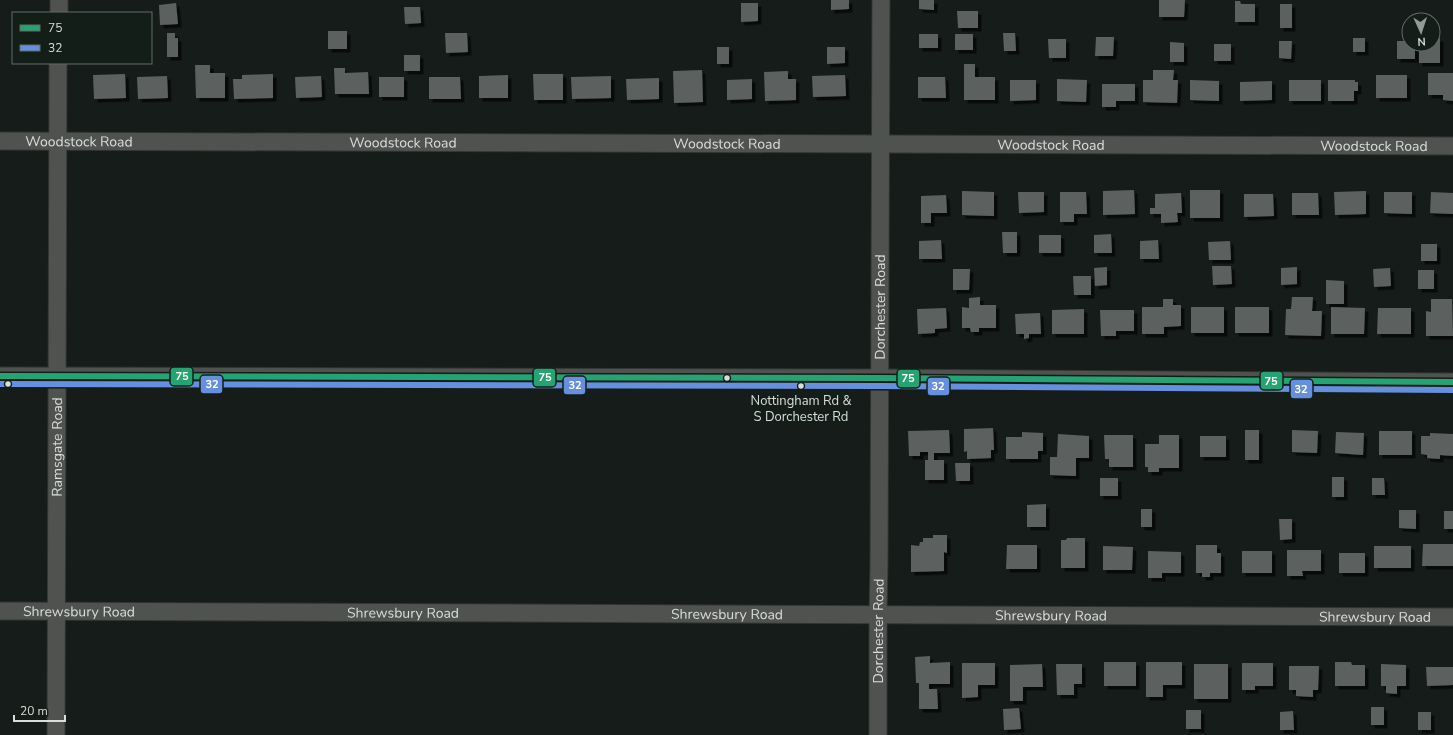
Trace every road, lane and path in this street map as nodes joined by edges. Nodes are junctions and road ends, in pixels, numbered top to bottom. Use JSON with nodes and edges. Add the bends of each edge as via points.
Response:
{"nodes":[{"id":1,"x":59,"y":0,"type":"edge"},
{"id":2,"x":881,"y":0,"type":"edge"},
{"id":3,"x":59,"y":12,"type":"edge"},
{"id":4,"x":58,"y":64,"type":"edge"},
{"id":5,"x":0,"y":141,"type":"edge"},
{"id":6,"x":58,"y":141,"type":"junction"},
{"id":7,"x":880,"y":143,"type":"junction"},
{"id":8,"x":1453,"y":146,"type":"edge"},
{"id":9,"x":0,"y":376,"type":"edge"},
{"id":10,"x":57,"y":376,"type":"junction"},
{"id":11,"x":880,"y":378,"type":"junction"},
{"id":12,"x":1453,"y":382,"type":"edge"},
{"id":13,"x":0,"y":611,"type":"edge"},
{"id":14,"x":56,"y":611,"type":"junction"},
{"id":15,"x":878,"y":614,"type":"junction"},
{"id":16,"x":1453,"y":617,"type":"edge"},
{"id":17,"x":56,"y":735,"type":"edge"},
{"id":18,"x":878,"y":735,"type":"edge"}],
"edges":[{"from":1,"to":3,"type":"street"},
{"from":2,"to":7,"type":"street","name":"Dorchester Road"},
{"from":4,"to":6,"type":"street","name":"Ramsgate Road"},
{"from":5,"to":6,"type":"street","name":"Woodstock Road"},
{"from":6,"to":7,"type":"street","name":"Woodstock Road"},
{"from":6,"to":10,"type":"street","name":"Ramsgate Road"},
{"from":7,"to":8,"type":"street","name":"Woodstock Road"},
{"from":7,"to":11,"type":"street","name":"Dorchester Road"},
{"from":9,"to":10,"type":"street"},
{"from":10,"to":11,"type":"street"},
{"from":10,"to":14,"type":"street","name":"Ramsgate Road"},
{"from":11,"to":12,"type":"street"},
{"from":11,"to":15,"type":"street","name":"Dorchester Road"},
{"from":13,"to":14,"type":"street","name":"Shrewsbury Road"},
{"from":14,"to":15,"type":"street","name":"Shrewsbury Road"},
{"from":14,"to":17,"type":"street","name":"Ramsgate Road"},
{"from":15,"to":16,"type":"street","name":"Shrewsbury Road"},
{"from":15,"to":18,"type":"street","name":"Dorchester Road"}]}
